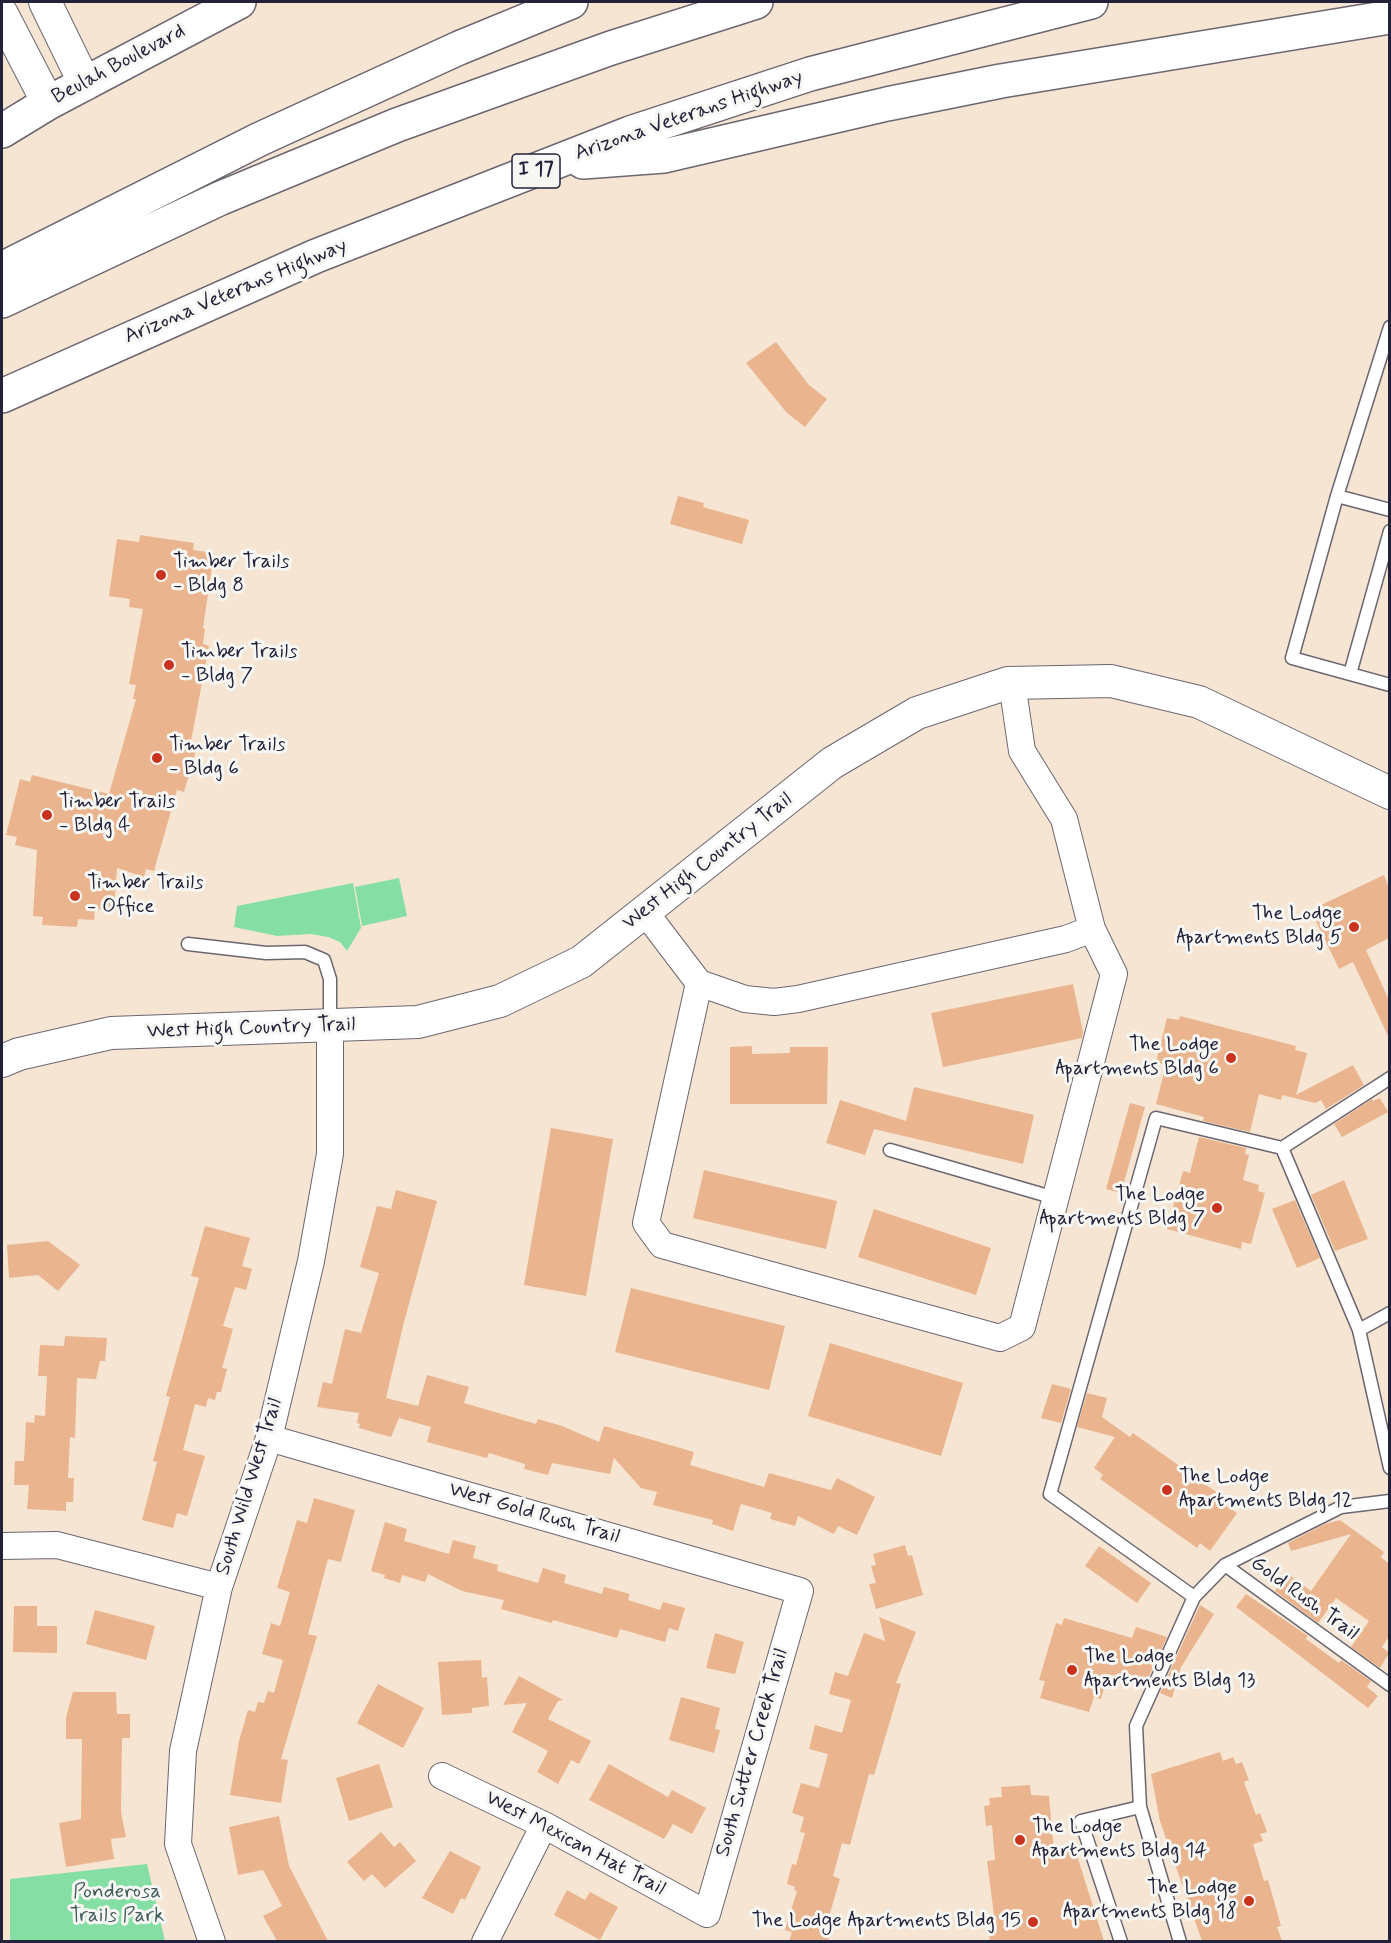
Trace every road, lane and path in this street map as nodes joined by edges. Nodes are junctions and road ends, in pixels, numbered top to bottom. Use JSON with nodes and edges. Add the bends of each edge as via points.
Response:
{"nodes":[{"id":1,"x":45,"y":2,"type":"edge"},
{"id":2,"x":239,"y":2,"type":"edge"},
{"id":3,"x":571,"y":2,"type":"edge"},
{"id":4,"x":756,"y":2,"type":"edge"},
{"id":5,"x":1090,"y":2,"type":"edge"},
{"id":6,"x":2,"y":14,"type":"edge"},
{"id":7,"x":1389,"y":17,"type":"edge"},
{"id":8,"x":85,"y":84,"type":"junction"},
{"id":9,"x":48,"y":103,"type":"junction"},
{"id":10,"x":2,"y":131,"type":"edge"},
{"id":11,"x":551,"y":165,"type":"junction"},
{"id":12,"x":2,"y":269,"type":"edge"},
{"id":13,"x":2,"y":301,"type":"edge"},
{"id":14,"x":1389,"y":327,"type":"edge"},
{"id":15,"x":2,"y":396,"type":"edge"},
{"id":16,"x":1337,"y":496,"type":"junction"},
{"id":17,"x":1389,"y":510,"type":"edge"},
{"id":18,"x":1389,"y":531,"type":"edge"},
{"id":19,"x":1350,"y":674,"type":"junction"},
{"id":20,"x":1012,"y":683,"type":"junction"},
{"id":21,"x":1389,"y":685,"type":"edge"},
{"id":22,"x":1389,"y":793,"type":"edge"},
{"id":23,"x":645,"y":912,"type":"junction"},
{"id":24,"x":1092,"y":929,"type":"junction"},
{"id":25,"x":188,"y":944,"type":"dead end"},
{"id":26,"x":699,"y":983,"type":"junction"},
{"id":27,"x":330,"y":1027,"type":"junction"},
{"id":28,"x":2,"y":1061,"type":"edge"},
{"id":29,"x":1389,"y":1078,"type":"edge"},
{"id":30,"x":1282,"y":1148,"type":"junction"},
{"id":31,"x":890,"y":1150,"type":"dead end"},
{"id":32,"x":1055,"y":1198,"type":"junction"},
{"id":33,"x":1389,"y":1314,"type":"edge"},
{"id":34,"x":1359,"y":1330,"type":"junction"},
{"id":35,"x":269,"y":1438,"type":"junction"},
{"id":36,"x":1389,"y":1468,"type":"edge"},
{"id":37,"x":1389,"y":1501,"type":"edge"},
{"id":38,"x":2,"y":1546,"type":"edge"},
{"id":39,"x":1225,"y":1565,"type":"junction"},
{"id":40,"x":219,"y":1587,"type":"junction"},
{"id":41,"x":800,"y":1591,"type":"joint"},
{"id":42,"x":1194,"y":1597,"type":"junction"},
{"id":43,"x":1389,"y":1685,"type":"edge"},
{"id":44,"x":442,"y":1776,"type":"dead end"},
{"id":45,"x":1140,"y":1807,"type":"junction"},
{"id":46,"x":544,"y":1825,"type":"junction"},
{"id":47,"x":707,"y":1914,"type":"joint"},
{"id":48,"x":212,"y":1941,"type":"edge"},
{"id":49,"x":485,"y":1941,"type":"edge"},
{"id":50,"x":1121,"y":1941,"type":"edge"},
{"id":51,"x":1180,"y":1941,"type":"edge"}],
"edges":[{"from":1,"to":8,"type":"street"},
{"from":2,"to":8,"type":"main road","name":"Beulah Boulevard"},
{"from":3,"to":12,"type":"main road","via":[[459,48],[260,139]]},
{"from":4,"to":13,"type":"main road","via":[[611,48],[397,125],[221,198]]},
{"from":5,"to":11,"type":"main road","name":"Arizona Veterans Highway","number":"I 17","via":[[810,74],[630,133]]},
{"from":6,"to":9,"type":"street"},
{"from":7,"to":11,"type":"main road","via":[[1001,81],[664,156]]},
{"from":8,"to":9,"type":"main road","name":"Beulah Boulevard"},
{"from":9,"to":10,"type":"main road","name":"Beulah Boulevard"},
{"from":11,"to":15,"type":"main road","name":"Arizona Veterans Highway","number":"I 17","via":[[316,256]]},
{"from":14,"to":16,"type":"lane"},
{"from":16,"to":17,"type":"lane"},
{"from":16,"to":19,"type":"lane","via":[[1292,658]]},
{"from":18,"to":19,"type":"lane"},
{"from":19,"to":21,"type":"lane"},
{"from":20,"to":22,"type":"street","name":"West High Country Trail","via":[[1111,681],[1199,702]]},
{"from":20,"to":23,"type":"street","name":"West High Country Trail","via":[[917,713],[832,764]]},
{"from":20,"to":24,"type":"street","via":[[1022,751],[1064,819]]},
{"from":23,"to":26,"type":"street"},
{"from":23,"to":27,"type":"street","name":"West High Country Trail","via":[[581,962],[500,1001],[418,1022]]},
{"from":24,"to":26,"type":"street","via":[[1066,939],[798,999],[745,999]]},
{"from":24,"to":32,"type":"street","via":[[1114,974]]},
{"from":25,"to":27,"type":"lane","via":[[266,953],[305,952],[324,960],[330,979]]},
{"from":26,"to":32,"type":"street","via":[[646,1222],[662,1245],[1000,1338],[1022,1327]]},
{"from":27,"to":28,"type":"street","name":"West High Country Trail","via":[[111,1033]]},
{"from":27,"to":35,"type":"street","name":"South Wild West Trail","via":[[330,1154],[311,1261]]},
{"from":29,"to":30,"type":"lane"},
{"from":30,"to":34,"type":"lane"},
{"from":30,"to":42,"type":"lane","via":[[1156,1118],[1050,1494]]},
{"from":31,"to":32,"type":"lane"},
{"from":33,"to":34,"type":"lane"},
{"from":34,"to":36,"type":"lane"},
{"from":35,"to":40,"type":"street","name":"South Wild West Trail"},
{"from":35,"to":41,"type":"street","name":"West Gold Rush Trail"},
{"from":37,"to":39,"type":"lane","via":[[1341,1507]]},
{"from":38,"to":40,"type":"street","via":[[57,1545]]},
{"from":39,"to":42,"type":"lane"},
{"from":39,"to":43,"type":"lane","name":"Gold Rush Trail"},
{"from":40,"to":48,"type":"street","name":"South Wild West Trail","via":[[183,1751],[178,1844]]},
{"from":41,"to":47,"type":"street","name":"South Sutter Creek Trail"},
{"from":42,"to":45,"type":"lane","via":[[1136,1726]]},
{"from":44,"to":46,"type":"street","name":"West Mexican Hat Trail"},
{"from":45,"to":50,"type":"lane","via":[[1081,1821]]},
{"from":45,"to":51,"type":"lane"},
{"from":46,"to":47,"type":"street","name":"West Mexican Hat Trail"},
{"from":46,"to":49,"type":"street"}]}
